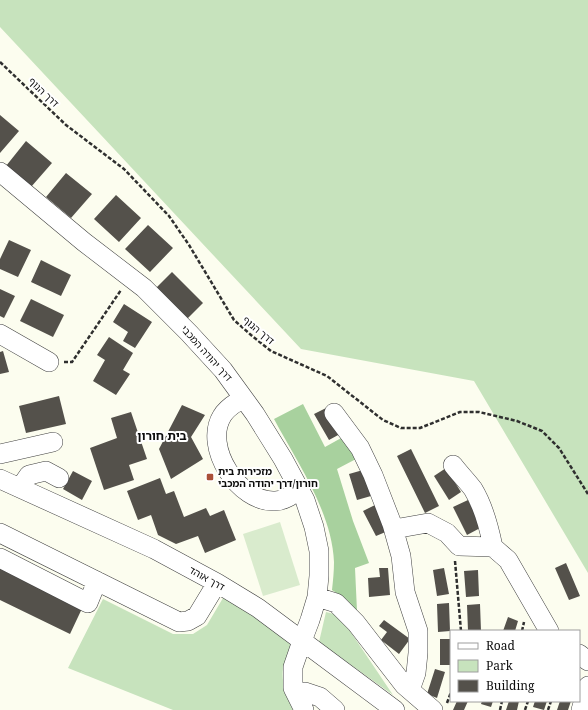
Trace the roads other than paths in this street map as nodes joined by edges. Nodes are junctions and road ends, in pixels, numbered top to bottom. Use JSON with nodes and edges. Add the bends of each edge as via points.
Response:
{"nodes":[{"id":1,"x":0,"y":172,"type":"edge"},
{"id":2,"x":0,"y":334,"type":"edge"},
{"id":3,"x":49,"y":362,"type":"road end"},
{"id":4,"x":243,"y":398,"type":"junction"},
{"id":5,"x":334,"y":413,"type":"dead end"},
{"id":6,"x":53,"y":442,"type":"dead end"},
{"id":7,"x":0,"y":454,"type":"edge"},
{"id":8,"x":453,"y":465,"type":"dead end"},
{"id":9,"x":59,"y":478,"type":"dead end"},
{"id":10,"x":0,"y":479,"type":"edge"},
{"id":11,"x":20,"y":488,"type":"junction"},
{"id":12,"x":299,"y":490,"type":"junction"},
{"id":13,"x":394,"y":529,"type":"junction"},
{"id":14,"x":0,"y":533,"type":"edge"},
{"id":15,"x":493,"y":547,"type":"junction"},
{"id":16,"x":0,"y":558,"type":"edge"},
{"id":17,"x":97,"y":581,"type":"junction"},
{"id":18,"x":217,"y":583,"type":"junction"},
{"id":19,"x":317,"y":597,"type":"junction"},
{"id":20,"x":548,"y":630,"type":"edge"},
{"id":21,"x":302,"y":641,"type":"junction"},
{"id":22,"x":580,"y":655,"type":"edge"},
{"id":23,"x":588,"y":661,"type":"edge"},
{"id":24,"x":588,"y":686,"type":"edge"},
{"id":25,"x":410,"y":690,"type":"junction"},
{"id":26,"x":300,"y":703,"type":"edge"},
{"id":27,"x":335,"y":710,"type":"edge"},
{"id":28,"x":395,"y":710,"type":"edge"},
{"id":29,"x":433,"y":710,"type":"edge"},
{"id":30,"x":581,"y":710,"type":"edge"}],
"edges":[{"from":1,"to":4,"type":"street","name":"דרך יהודה המכבי","via":[[144,288],[224,370]]},
{"from":2,"to":3,"type":"street"},
{"from":4,"to":12,"type":"street","name":"דרך יהודה המכבי","via":[[283,459]]},
{"from":4,"to":12,"type":"street","via":[[228,408],[217,429],[217,444],[224,464],[236,482],[261,500],[276,502]]},
{"from":5,"to":13,"type":"street","via":[[360,448],[374,475]]},
{"from":6,"to":7,"type":"street"},
{"from":8,"to":15,"type":"street","via":[[479,500]]},
{"from":9,"to":11,"type":"street","via":[[46,471],[29,475]]},
{"from":10,"to":11,"type":"street","name":"דרך אוהד"},
{"from":11,"to":18,"type":"street","name":"דרך אוהד","via":[[154,549]]},
{"from":12,"to":19,"type":"street","name":"דרך יהודה המכבי","via":[[312,520],[319,551]]},
{"from":13,"to":15,"type":"street","via":[[428,523],[447,533],[459,546]]},
{"from":13,"to":25,"type":"street","via":[[401,556],[405,592],[418,631],[416,673]]},
{"from":14,"to":17,"type":"street"},
{"from":15,"to":20,"type":"street","via":[[508,560]]},
{"from":16,"to":17,"type":"street","via":[[88,603]]},
{"from":17,"to":18,"type":"street","via":[[179,622],[197,616]]},
{"from":18,"to":21,"type":"street","name":"דרך אוהד","via":[[258,608]]},
{"from":19,"to":21,"type":"street","name":"דרך יהודה המכבי"},
{"from":19,"to":25,"type":"street","via":[[336,603],[356,623]]},
{"from":21,"to":26,"type":"street","name":"דרך יהודה המכבי","via":[[293,667],[293,688]]},
{"from":21,"to":28,"type":"street","name":"דרך אוהד"},
{"from":22,"to":23,"type":"street"},
{"from":24,"to":30,"type":"street"},
{"from":25,"to":29,"type":"street"},
{"from":26,"to":27,"type":"street","via":[[305,692],[320,697]]}]}
